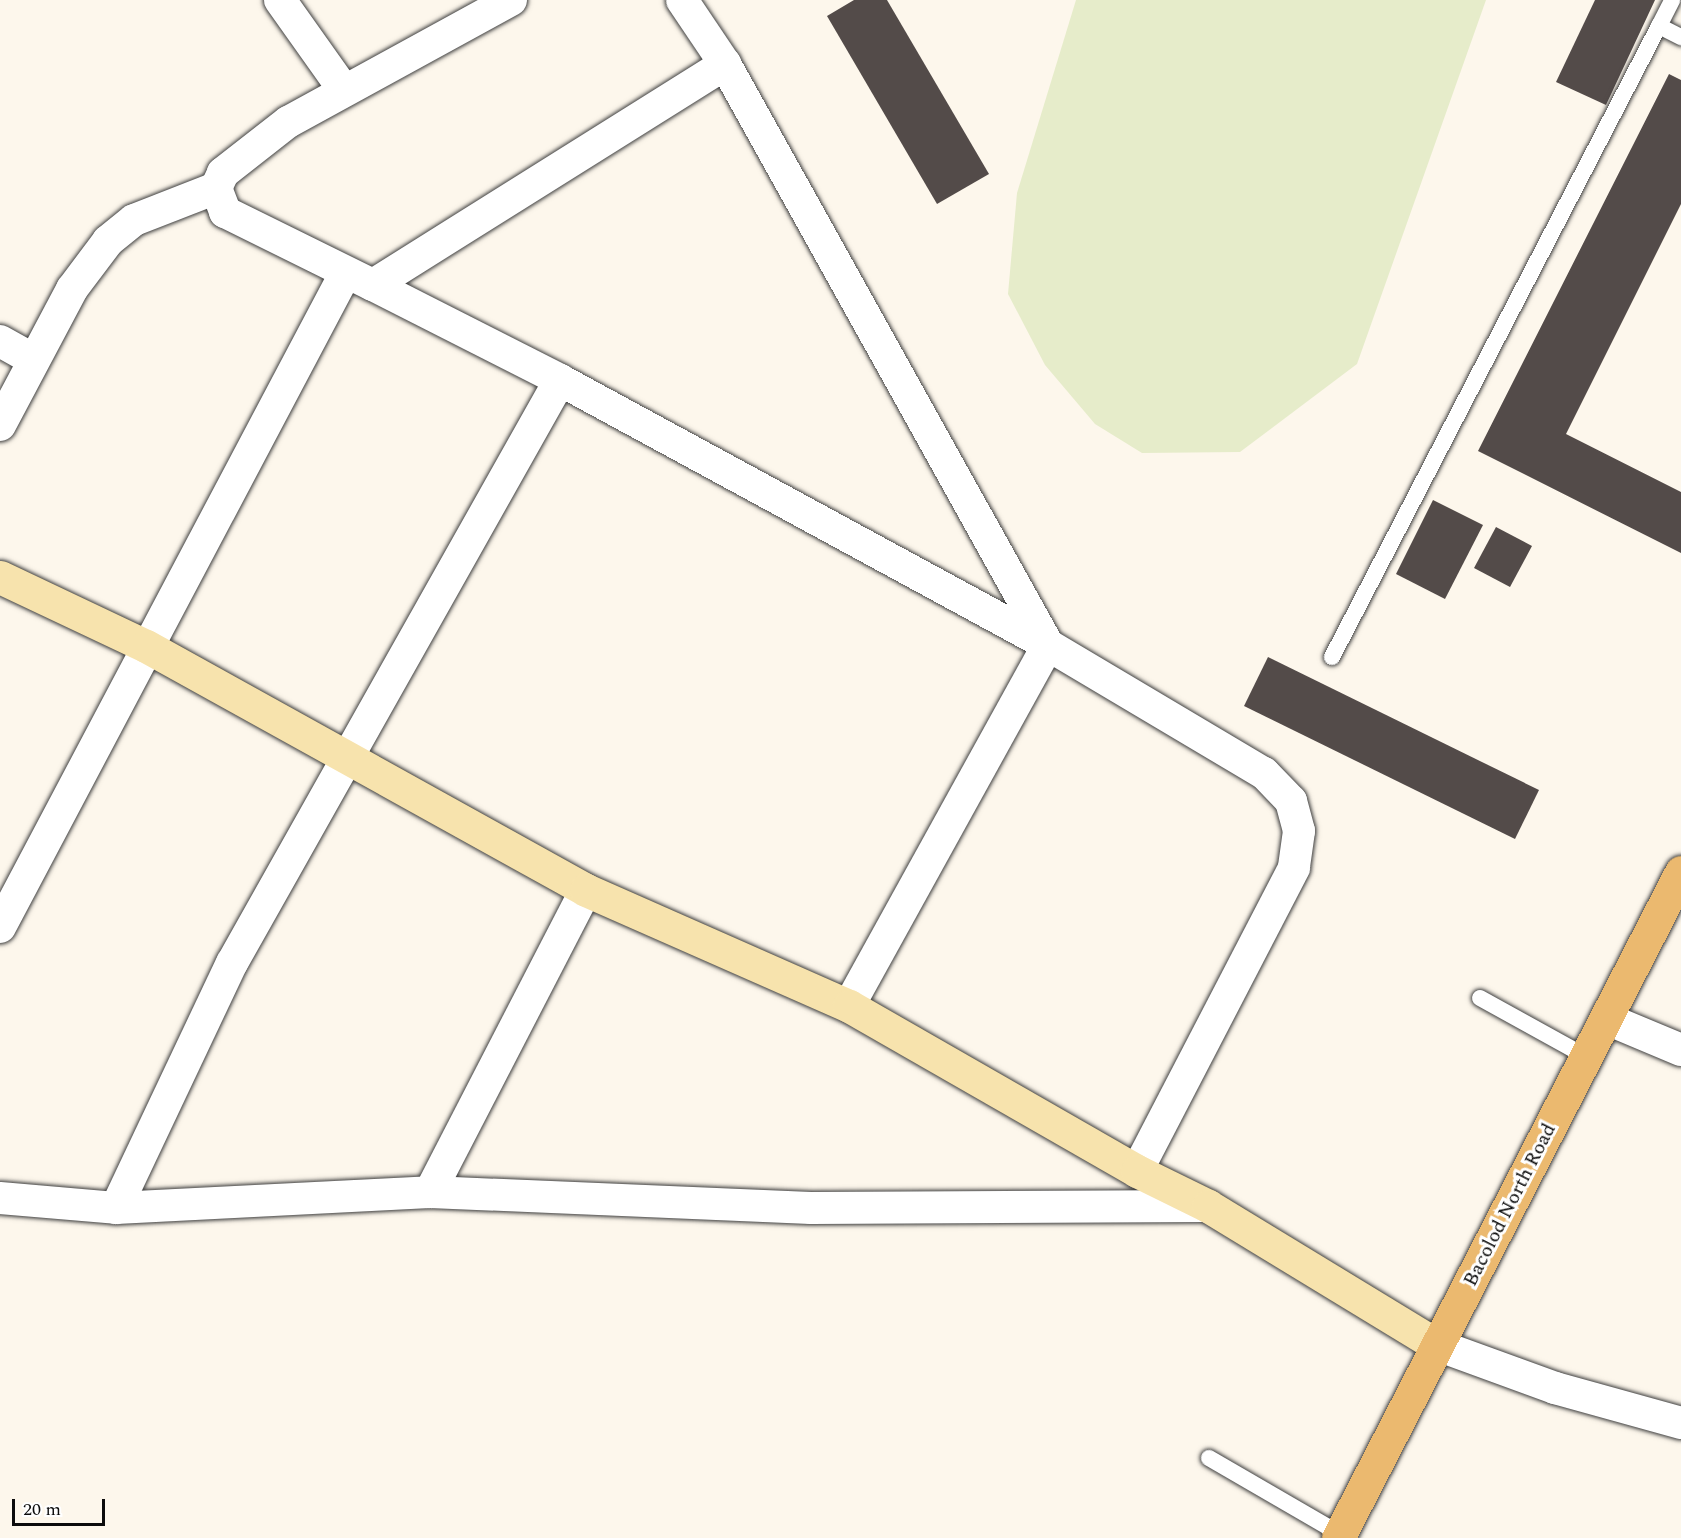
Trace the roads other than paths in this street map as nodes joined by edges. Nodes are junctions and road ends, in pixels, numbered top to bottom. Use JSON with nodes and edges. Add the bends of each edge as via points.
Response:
{"nodes":[{"id":1,"x":280,"y":0,"type":"edge"},
{"id":2,"x":511,"y":0,"type":"edge"},
{"id":3,"x":682,"y":0,"type":"edge"},
{"id":4,"x":1672,"y":0,"type":"edge"},
{"id":5,"x":1659,"y":27,"type":"junction"},
{"id":6,"x":1681,"y":38,"type":"edge"},
{"id":7,"x":725,"y":64,"type":"junction"},
{"id":8,"x":344,"y":90,"type":"junction"},
{"id":9,"x":216,"y":188,"type":"junction"},
{"id":10,"x":359,"y":280,"type":"junction"},
{"id":11,"x":0,"y":341,"type":"edge"},
{"id":12,"x":33,"y":359,"type":"junction"},
{"id":13,"x":560,"y":380,"type":"junction"},
{"id":14,"x":0,"y":424,"type":"edge"},
{"id":15,"x":0,"y":577,"type":"edge"},
{"id":16,"x":1048,"y":645,"type":"junction"},
{"id":17,"x":146,"y":646,"type":"junction"},
{"id":18,"x":1332,"y":657,"type":"dead end"},
{"id":19,"x":349,"y":759,"type":"junction"},
{"id":20,"x":1681,"y":872,"type":"edge"},
{"id":21,"x":586,"y":890,"type":"junction"},
{"id":22,"x":0,"y":927,"type":"edge"},
{"id":23,"x":1480,"y":998,"type":"dead end"},
{"id":24,"x":849,"y":1006,"type":"junction"},
{"id":25,"x":1607,"y":1019,"type":"junction"},
{"id":26,"x":1681,"y":1050,"type":"edge"},
{"id":27,"x":1587,"y":1057,"type":"junction"},
{"id":28,"x":1137,"y":1171,"type":"junction"},
{"id":29,"x":430,"y":1192,"type":"junction"},
{"id":30,"x":0,"y":1198,"type":"edge"},
{"id":31,"x":1208,"y":1206,"type":"junction"},
{"id":32,"x":116,"y":1208,"type":"junction"},
{"id":33,"x":1437,"y":1345,"type":"junction"},
{"id":34,"x":1681,"y":1423,"type":"edge"},
{"id":35,"x":1209,"y":1458,"type":"dead end"},
{"id":36,"x":1339,"y":1536,"type":"edge"}],
"edges":[{"from":1,"to":8,"type":"street"},
{"from":2,"to":8,"type":"street"},
{"from":3,"to":7,"type":"street"},
{"from":4,"to":5,"type":"lane"},
{"from":5,"to":6,"type":"lane"},
{"from":5,"to":18,"type":"lane"},
{"from":7,"to":10,"type":"street"},
{"from":7,"to":16,"type":"street"},
{"from":8,"to":9,"type":"street","via":[[288,122],[223,173]]},
{"from":9,"to":10,"type":"street","via":[[225,212]]},
{"from":9,"to":12,"type":"street","via":[[134,220],[108,241],[72,290]]},
{"from":10,"to":13,"type":"street"},
{"from":10,"to":17,"type":"street"},
{"from":11,"to":12,"type":"street"},
{"from":12,"to":14,"type":"street"},
{"from":13,"to":16,"type":"street"},
{"from":13,"to":19,"type":"street"},
{"from":15,"to":17,"type":"street"},
{"from":16,"to":24,"type":"street"},
{"from":16,"to":28,"type":"street","via":[[1264,773],[1292,801],[1299,831],[1294,868]]},
{"from":17,"to":19,"type":"street"},
{"from":17,"to":22,"type":"street"},
{"from":19,"to":21,"type":"street"},
{"from":19,"to":32,"type":"street","via":[[232,963]]},
{"from":20,"to":25,"type":"main road","name":"Bacolod North Road"},
{"from":21,"to":24,"type":"street"},
{"from":21,"to":29,"type":"street"},
{"from":23,"to":27,"type":"lane"},
{"from":24,"to":28,"type":"street"},
{"from":25,"to":26,"type":"street"},
{"from":25,"to":27,"type":"main road","name":"Bacolod North Road"},
{"from":27,"to":33,"type":"main road","name":"Bacolod North Road"},
{"from":28,"to":31,"type":"street"},
{"from":29,"to":31,"type":"street","via":[[811,1208]]},
{"from":29,"to":32,"type":"street"},
{"from":30,"to":32,"type":"street"},
{"from":31,"to":33,"type":"street"},
{"from":33,"to":34,"type":"street","via":[[1555,1388]]},
{"from":33,"to":36,"type":"main road","name":"Bacolod North Road"},
{"from":35,"to":36,"type":"lane"}]}
